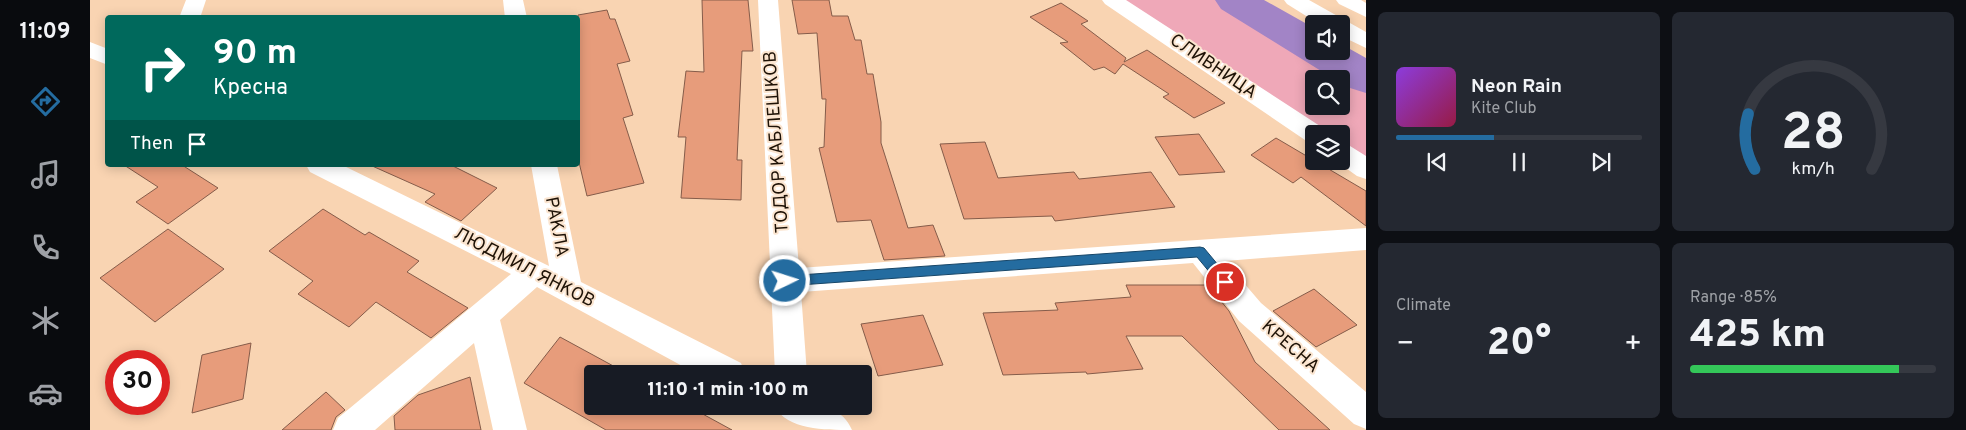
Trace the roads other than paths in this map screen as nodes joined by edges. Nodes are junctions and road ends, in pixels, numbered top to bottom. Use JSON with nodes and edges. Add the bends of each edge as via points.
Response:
{"nodes":[{"id":1,"x":196,"y":0,"type":"edge"},
{"id":2,"x":513,"y":0,"type":"edge"},
{"id":3,"x":768,"y":0,"type":"edge"},
{"id":4,"x":1112,"y":0,"type":"edge"},
{"id":5,"x":1294,"y":0,"type":"edge"},
{"id":6,"x":1346,"y":0,"type":"edge"},
{"id":7,"x":1366,"y":11,"type":"edge"},
{"id":8,"x":189,"y":15,"type":"edge"},
{"id":9,"x":516,"y":15,"type":"edge"},
{"id":10,"x":1352,"y":30,"type":"edge"},
{"id":11,"x":90,"y":49,"type":"edge"},
{"id":12,"x":105,"y":56,"type":"edge"},
{"id":13,"x":1305,"y":128,"type":"edge"},
{"id":14,"x":1350,"y":158,"type":"edge"},
{"id":15,"x":323,"y":167,"type":"edge"},
{"id":16,"x":544,"y":167,"type":"edge"},
{"id":17,"x":1366,"y":169,"type":"edge"},
{"id":18,"x":1366,"y":240,"type":"edge"},
{"id":19,"x":1200,"y":252,"type":"junction"},
{"id":20,"x":533,"y":273,"type":"junction"},
{"id":21,"x":785,"y":281,"type":"junction"},
{"id":22,"x":568,"y":289,"type":"junction"},
{"id":23,"x":482,"y":315,"type":"junction"},
{"id":24,"x":712,"y":365,"type":"edge"},
{"id":25,"x":790,"y":365,"type":"edge"},
{"id":26,"x":1366,"y":413,"type":"edge"},
{"id":27,"x":802,"y":415,"type":"edge"},
{"id":28,"x":350,"y":430,"type":"edge"},
{"id":29,"x":510,"y":430,"type":"edge"},
{"id":30,"x":835,"y":430,"type":"edge"}],
"edges":[{"from":1,"to":8,"type":"street"},
{"from":2,"to":9,"type":"street"},
{"from":3,"to":21,"type":"street","name":"ТОДОР КАБЛЕШКОВ"},
{"from":4,"to":13,"type":"street","name":"СЛИВНИЦА"},
{"from":5,"to":10,"type":"street"},
{"from":6,"to":7,"type":"street"},
{"from":11,"to":12,"type":"street"},
{"from":14,"to":17,"type":"street"},
{"from":15,"to":20,"type":"street","name":"ЛЮДМИЛ ЯНКОВ"},
{"from":16,"to":22,"type":"street","name":"РАКЛА"},
{"from":18,"to":19,"type":"street"},
{"from":19,"to":21,"type":"street"},
{"from":19,"to":26,"type":"street","name":"КРЕСНА","via":[[1250,312]]},
{"from":20,"to":22,"type":"street","name":"ЛЮДМИЛ ЯНКОВ"},
{"from":20,"to":23,"type":"street"},
{"from":21,"to":25,"type":"street","name":"ТОДОР КАБЛЕШКОВ"},
{"from":22,"to":24,"type":"street","name":"ЛЮДМИЛ ЯНКОВ"},
{"from":23,"to":28,"type":"street"},
{"from":23,"to":29,"type":"street"},
{"from":27,"to":30,"type":"street"}]}
